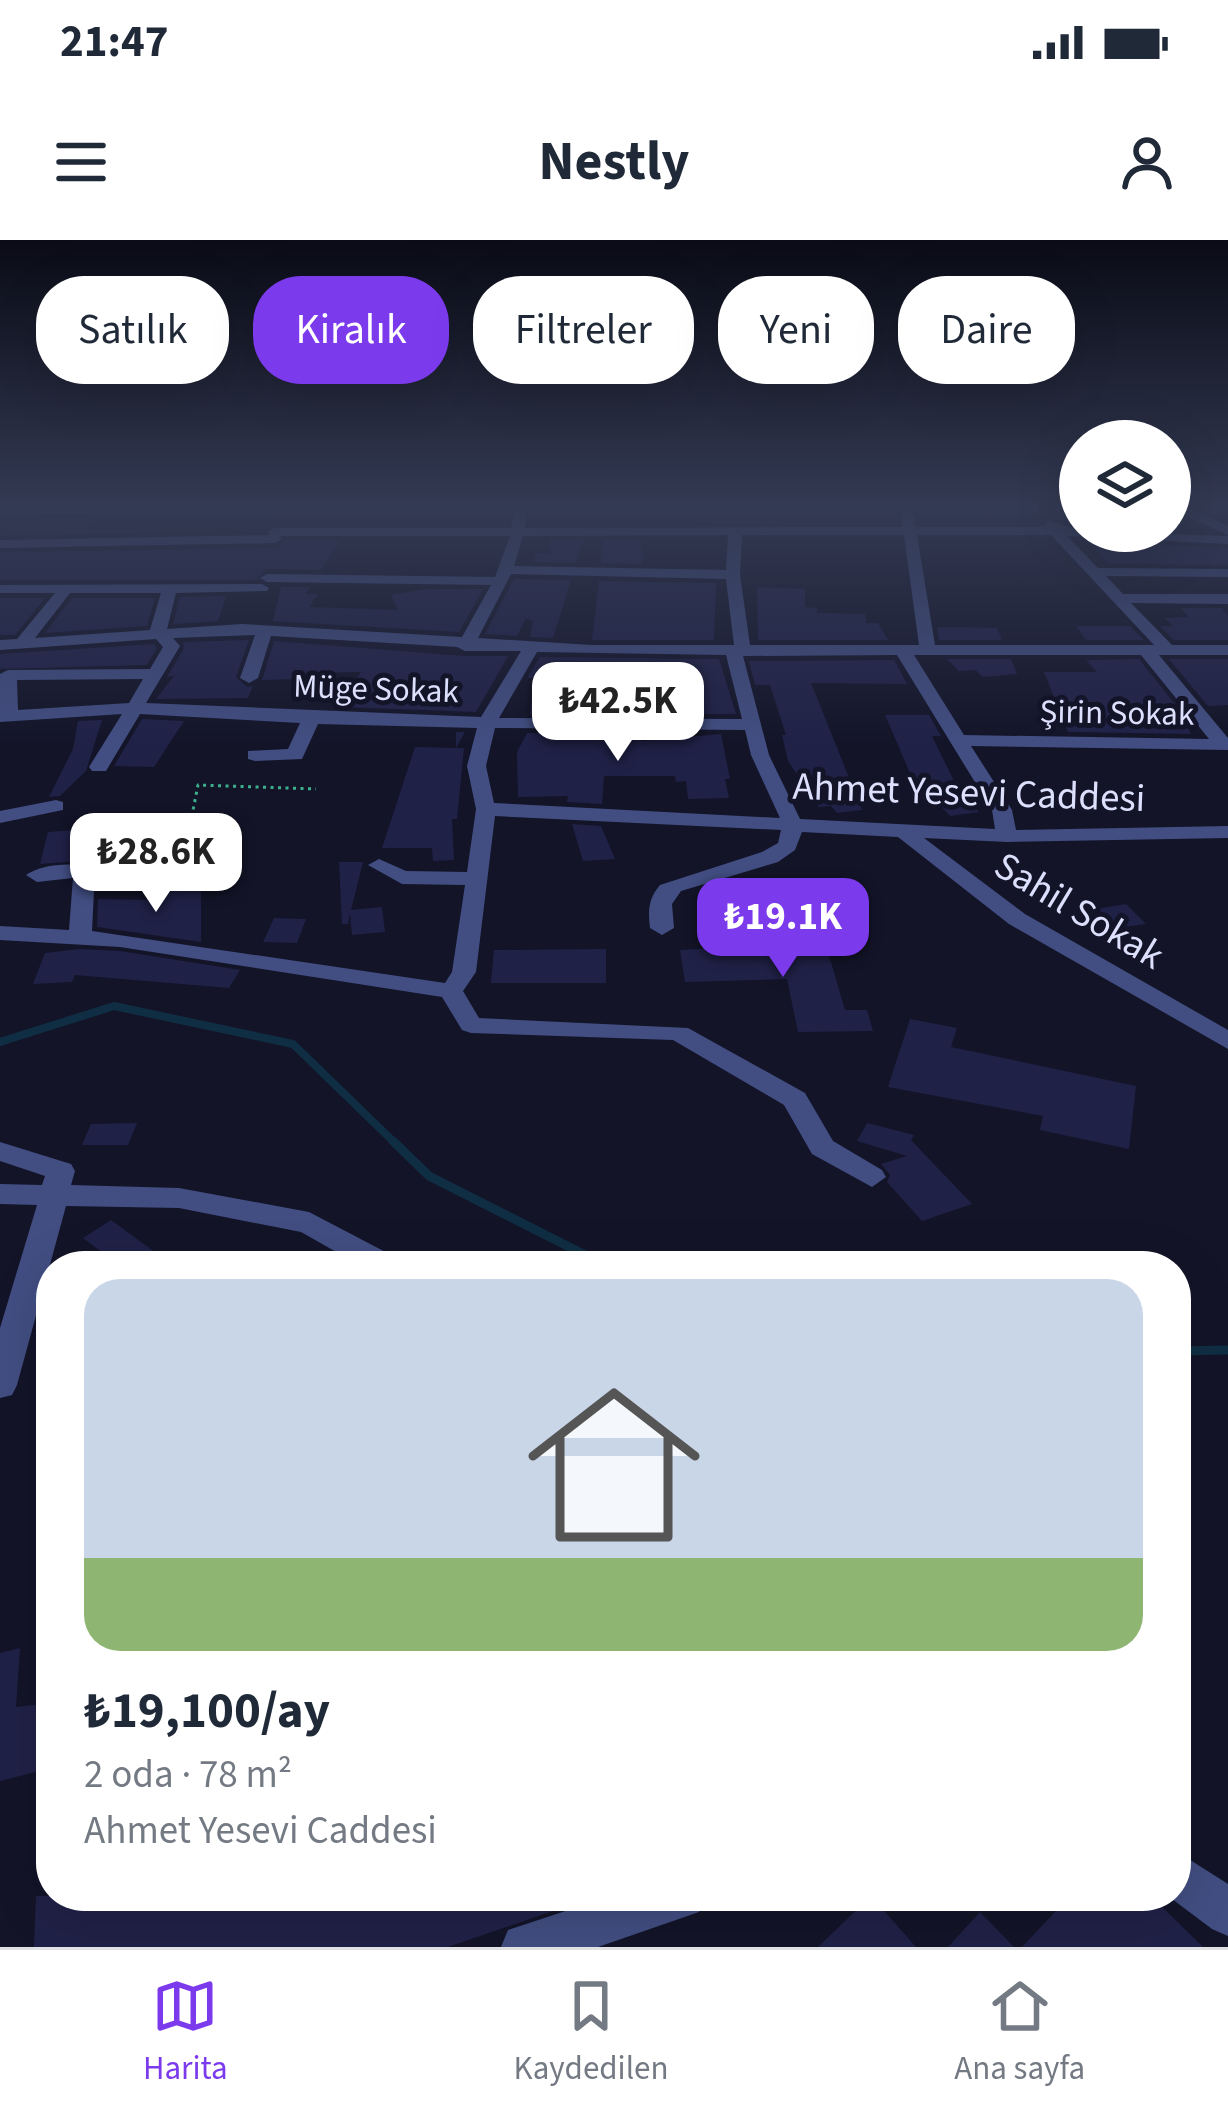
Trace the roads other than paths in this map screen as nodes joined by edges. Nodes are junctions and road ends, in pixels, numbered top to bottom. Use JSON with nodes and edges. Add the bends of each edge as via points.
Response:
{"nodes":[{"id":1,"x":238,"y":585,"type":"edge"},
{"id":2,"x":264,"y":585,"type":"edge"},
{"id":3,"x":499,"y":585,"type":"edge"},
{"id":4,"x":734,"y":585,"type":"edge"},
{"id":5,"x":920,"y":585,"type":"edge"},
{"id":6,"x":1104,"y":585,"type":"edge"},
{"id":7,"x":0,"y":589,"type":"edge"},
{"id":8,"x":66,"y":589,"type":"junction"},
{"id":9,"x":169,"y":589,"type":"junction"},
{"id":10,"x":1117,"y":598,"type":"junction"},
{"id":11,"x":1228,"y":599,"type":"edge"},
{"id":12,"x":242,"y":629,"type":"junction"},
{"id":13,"x":266,"y":630,"type":"junction"},
{"id":14,"x":158,"y":632,"type":"junction"},
{"id":15,"x":22,"y":643,"type":"junction"},
{"id":16,"x":0,"y":645,"type":"edge"},
{"id":17,"x":465,"y":646,"type":"junction"},
{"id":18,"x":531,"y":648,"type":"junction"},
{"id":19,"x":1146,"y":650,"type":"junction"},
{"id":20,"x":1168,"y":650,"type":"junction"},
{"id":21,"x":1228,"y":650,"type":"edge"},
{"id":22,"x":738,"y":651,"type":"junction"},
{"id":23,"x":903,"y":651,"type":"junction"},
{"id":24,"x":928,"y":651,"type":"junction"},
{"id":25,"x":154,"y":674,"type":"junction"},
{"id":26,"x":249,"y":678,"type":"dead end"},
{"id":27,"x":134,"y":708,"type":"junction"},
{"id":28,"x":4,"y":716,"type":"edge"},
{"id":29,"x":311,"y":717,"type":"junction"},
{"id":30,"x":487,"y":724,"type":"junction"},
{"id":31,"x":750,"y":725,"type":"junction"},
{"id":32,"x":958,"y":740,"type":"junction"},
{"id":33,"x":255,"y":755,"type":"dead end"},
{"id":34,"x":99,"y":767,"type":"dead end"},
{"id":35,"x":56,"y":806,"type":"dead end"},
{"id":36,"x":486,"y":809,"type":"junction"},
{"id":37,"x":0,"y":817,"type":"edge"},
{"id":38,"x":793,"y":825,"type":"junction"},
{"id":39,"x":903,"y":830,"type":"junction"},
{"id":40,"x":1228,"y":832,"type":"edge"},
{"id":41,"x":1007,"y":836,"type":"junction"},
{"id":42,"x":379,"y":866,"type":"dead end"},
{"id":43,"x":37,"y":875,"type":"dead end"},
{"id":44,"x":477,"y":879,"type":"junction"},
{"id":45,"x":662,"y":928,"type":"dead end"},
{"id":46,"x":0,"y":933,"type":"edge"},
{"id":47,"x":80,"y":938,"type":"junction"},
{"id":48,"x":451,"y":991,"type":"junction"},
{"id":49,"x":1228,"y":1041,"type":"edge"},
{"id":50,"x":0,"y":1151,"type":"edge"},
{"id":51,"x":872,"y":1177,"type":"dead end"},
{"id":52,"x":55,"y":1193,"type":"junction"},
{"id":53,"x":0,"y":1194,"type":"edge"},
{"id":54,"x":38,"y":1251,"type":"edge"},
{"id":55,"x":359,"y":1251,"type":"edge"},
{"id":56,"x":36,"y":1259,"type":"edge"},
{"id":57,"x":0,"y":1385,"type":"edge"},
{"id":58,"x":1191,"y":1885,"type":"edge"},
{"id":59,"x":636,"y":1911,"type":"edge"},
{"id":60,"x":1228,"y":1913,"type":"edge"},
{"id":61,"x":525,"y":1947,"type":"edge"}],
"edges":[{"from":1,"to":9,"type":"street"},
{"from":2,"to":12,"type":"street"},
{"from":3,"to":17,"type":"street"},
{"from":4,"to":22,"type":"street"},
{"from":5,"to":24,"type":"street"},
{"from":6,"to":10,"type":"street"},
{"from":7,"to":8,"type":"street"},
{"from":8,"to":9,"type":"street"},
{"from":8,"to":15,"type":"street"},
{"from":9,"to":14,"type":"street"},
{"from":10,"to":11,"type":"street"},
{"from":10,"to":20,"type":"street"},
{"from":12,"to":13,"type":"street"},
{"from":12,"to":14,"type":"street"},
{"from":13,"to":17,"type":"street"},
{"from":13,"to":26,"type":"street"},
{"from":14,"to":15,"type":"street"},
{"from":14,"to":25,"type":"street","via":[[172,646]]},
{"from":15,"to":16,"type":"street"},
{"from":17,"to":18,"type":"street"},
{"from":18,"to":22,"type":"street"},
{"from":18,"to":30,"type":"street"},
{"from":19,"to":20,"type":"street"},
{"from":19,"to":24,"type":"street"},
{"from":19,"to":32,"type":"street","name":"Şirin Sokak","via":[[1224,745]]},
{"from":20,"to":21,"type":"street"},
{"from":22,"to":23,"type":"street"},
{"from":22,"to":31,"type":"street"},
{"from":23,"to":24,"type":"street"},
{"from":23,"to":32,"type":"street"},
{"from":25,"to":27,"type":"street"},
{"from":25,"to":28,"type":"street","via":[[8,675]]},
{"from":27,"to":28,"type":"street","name":"Müge Sokak"},
{"from":27,"to":29,"type":"street","name":"Müge Sokak"},
{"from":27,"to":34,"type":"street"},
{"from":29,"to":30,"type":"street","name":"Müge Sokak"},
{"from":29,"to":33,"type":"street","via":[[295,755]]},
{"from":30,"to":31,"type":"street","name":"Müge Sokak"},
{"from":30,"to":36,"type":"street","via":[[475,771]]},
{"from":31,"to":38,"type":"street"},
{"from":32,"to":41,"type":"street","via":[[1002,810]]},
{"from":35,"to":37,"type":"street"},
{"from":36,"to":38,"type":"street","name":"Ahmet Yesevi Caddesi"},
{"from":36,"to":44,"type":"street"},
{"from":38,"to":39,"type":"street","name":"Ahmet Yesevi Caddesi"},
{"from":38,"to":45,"type":"street","via":[[782,852],[663,893]]},
{"from":39,"to":41,"type":"street","name":"Ahmet Yesevi Caddesi"},
{"from":39,"to":49,"type":"street","name":"Sahil Sokak","via":[[995,908]]},
{"from":40,"to":41,"type":"street","name":"Ahmet Yesevi Caddesi"},
{"from":42,"to":44,"type":"street","via":[[402,877]]},
{"from":43,"to":47,"type":"street","via":[[84,871]]},
{"from":44,"to":48,"type":"street","via":[[464,972]]},
{"from":46,"to":47,"type":"street"},
{"from":47,"to":48,"type":"street"},
{"from":48,"to":51,"type":"street","via":[[471,1025],[680,1033],[795,1099],[822,1147]]},
{"from":50,"to":52,"type":"street","via":[[61,1171]]},
{"from":52,"to":53,"type":"street"},
{"from":52,"to":54,"type":"street"},
{"from":52,"to":55,"type":"street","via":[[178,1198],[309,1223]]},
{"from":56,"to":57,"type":"street"},
{"from":58,"to":60,"type":"street"},
{"from":59,"to":61,"type":"street"}]}
